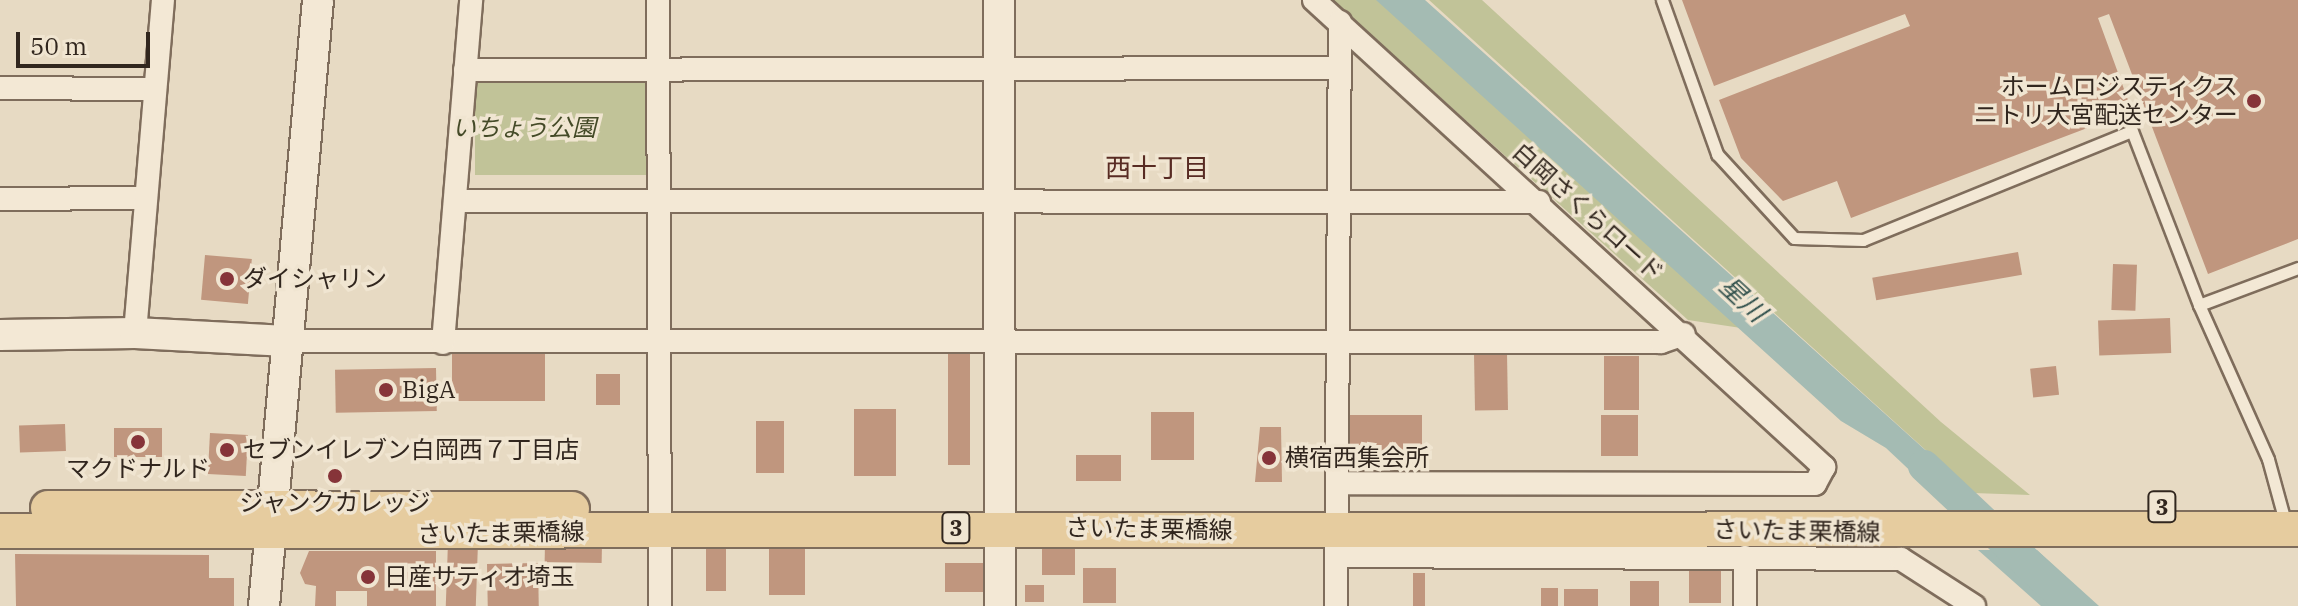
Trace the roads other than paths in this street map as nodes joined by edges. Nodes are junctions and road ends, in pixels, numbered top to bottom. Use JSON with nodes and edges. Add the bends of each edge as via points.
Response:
{"nodes":[{"id":1,"x":163,"y":0,"type":"edge"},
{"id":2,"x":318,"y":0,"type":"edge"},
{"id":3,"x":471,"y":0,"type":"edge"},
{"id":4,"x":658,"y":0,"type":"edge"},
{"id":5,"x":999,"y":0,"type":"edge"},
{"id":6,"x":1314,"y":0,"type":"edge"},
{"id":7,"x":1662,"y":0,"type":"edge"},
{"id":8,"x":1340,"y":22,"type":"junction"},
{"id":9,"x":1340,"y":68,"type":"junction"},
{"id":10,"x":999,"y":69,"type":"junction"},
{"id":11,"x":465,"y":70,"type":"junction"},
{"id":12,"x":658,"y":70,"type":"junction"},
{"id":13,"x":0,"y":88,"type":"edge"},
{"id":14,"x":155,"y":89,"type":"junction"},
{"id":15,"x":146,"y":198,"type":"junction"},
{"id":16,"x":0,"y":199,"type":"edge"},
{"id":17,"x":455,"y":201,"type":"junction"},
{"id":18,"x":659,"y":201,"type":"junction"},
{"id":19,"x":1000,"y":201,"type":"junction"},
{"id":20,"x":1339,"y":201,"type":"junction"},
{"id":21,"x":1539,"y":202,"type":"junction"},
{"id":22,"x":2298,"y":268,"type":"edge"},
{"id":23,"x":2199,"y":305,"type":"junction"},
{"id":24,"x":135,"y":333,"type":"junction"},
{"id":25,"x":1684,"y":334,"type":"junction"},
{"id":26,"x":0,"y":335,"type":"edge"},
{"id":27,"x":659,"y":339,"type":"junction"},
{"id":28,"x":287,"y":341,"type":"junction"},
{"id":29,"x":1338,"y":341,"type":"junction"},
{"id":30,"x":999,"y":342,"type":"junction"},
{"id":31,"x":443,"y":343,"type":"junction"},
{"id":32,"x":0,"y":508,"type":"edge"},
{"id":33,"x":1000,"y":518,"type":"junction"},
{"id":34,"x":2291,"y":518,"type":"edge"},
{"id":35,"x":271,"y":519,"type":"junction"},
{"id":36,"x":659,"y":520,"type":"junction"},
{"id":37,"x":1337,"y":520,"type":"junction"},
{"id":38,"x":1901,"y":522,"type":"junction"},
{"id":39,"x":0,"y":531,"type":"edge"},
{"id":40,"x":1745,"y":557,"type":"junction"},
{"id":41,"x":264,"y":606,"type":"edge"},
{"id":42,"x":660,"y":606,"type":"edge"},
{"id":43,"x":1000,"y":606,"type":"edge"},
{"id":44,"x":1336,"y":606,"type":"edge"},
{"id":45,"x":1745,"y":606,"type":"edge"},
{"id":46,"x":1974,"y":606,"type":"edge"}],
"edges":[{"from":1,"to":14,"type":"street"},
{"from":2,"to":28,"type":"street"},
{"from":3,"to":11,"type":"street"},
{"from":4,"to":12,"type":"street"},
{"from":5,"to":10,"type":"street"},
{"from":6,"to":8,"type":"street","name":"白岡さくらロード"},
{"from":7,"to":23,"type":"lane","via":[[1717,154],[1794,238],[1863,240],[2132,131]]},
{"from":8,"to":9,"type":"street"},
{"from":8,"to":21,"type":"street","name":"白岡さくらロード"},
{"from":9,"to":10,"type":"street"},
{"from":9,"to":20,"type":"street"},
{"from":10,"to":12,"type":"street"},
{"from":10,"to":19,"type":"street"},
{"from":11,"to":12,"type":"street"},
{"from":11,"to":17,"type":"street"},
{"from":12,"to":18,"type":"street"},
{"from":13,"to":14,"type":"street"},
{"from":14,"to":15,"type":"street"},
{"from":15,"to":16,"type":"street"},
{"from":15,"to":24,"type":"street"},
{"from":17,"to":18,"type":"street"},
{"from":17,"to":31,"type":"street"},
{"from":18,"to":19,"type":"street"},
{"from":18,"to":27,"type":"street"},
{"from":19,"to":20,"type":"street"},
{"from":19,"to":30,"type":"street"},
{"from":20,"to":21,"type":"street"},
{"from":20,"to":29,"type":"street"},
{"from":21,"to":25,"type":"street","name":"白岡さくらロード"},
{"from":22,"to":23,"type":"lane"},
{"from":23,"to":34,"type":"lane"},
{"from":24,"to":26,"type":"street"},
{"from":24,"to":28,"type":"street"},
{"from":25,"to":29,"type":"street","via":[[1661,342]]},
{"from":25,"to":37,"type":"street","name":"白岡さくらロード","via":[[1824,467],[1815,484]]},
{"from":27,"to":30,"type":"street"},
{"from":27,"to":31,"type":"street"},
{"from":27,"to":36,"type":"street"},
{"from":28,"to":31,"type":"street"},
{"from":28,"to":35,"type":"street"},
{"from":29,"to":30,"type":"street"},
{"from":29,"to":37,"type":"street"},
{"from":30,"to":33,"type":"street"},
{"from":32,"to":35,"type":"main road","name":"さいたま栗橋線","number":"3"},
{"from":33,"to":36,"type":"main road","name":"さいたま栗橋線","number":"3"},
{"from":33,"to":37,"type":"main road","name":"さいたま栗橋線","number":"3"},
{"from":33,"to":43,"type":"street"},
{"from":34,"to":38,"type":"main road","name":"さいたま栗橋線","number":"3","via":[[2051,532]]},
{"from":34,"to":38,"type":"main road","name":"さいたま栗橋線","number":"3","via":[[2027,509]]},
{"from":35,"to":36,"type":"main road","name":"さいたま栗橋線","number":"3"},
{"from":35,"to":39,"type":"main road","name":"さいたま栗橋線","number":"3"},
{"from":35,"to":41,"type":"street"},
{"from":36,"to":42,"type":"street"},
{"from":37,"to":38,"type":"main road","name":"さいたま栗橋線","number":"3"},
{"from":37,"to":40,"type":"street"},
{"from":37,"to":44,"type":"street"},
{"from":40,"to":45,"type":"street"},
{"from":40,"to":46,"type":"street","via":[[1901,559]]}]}
